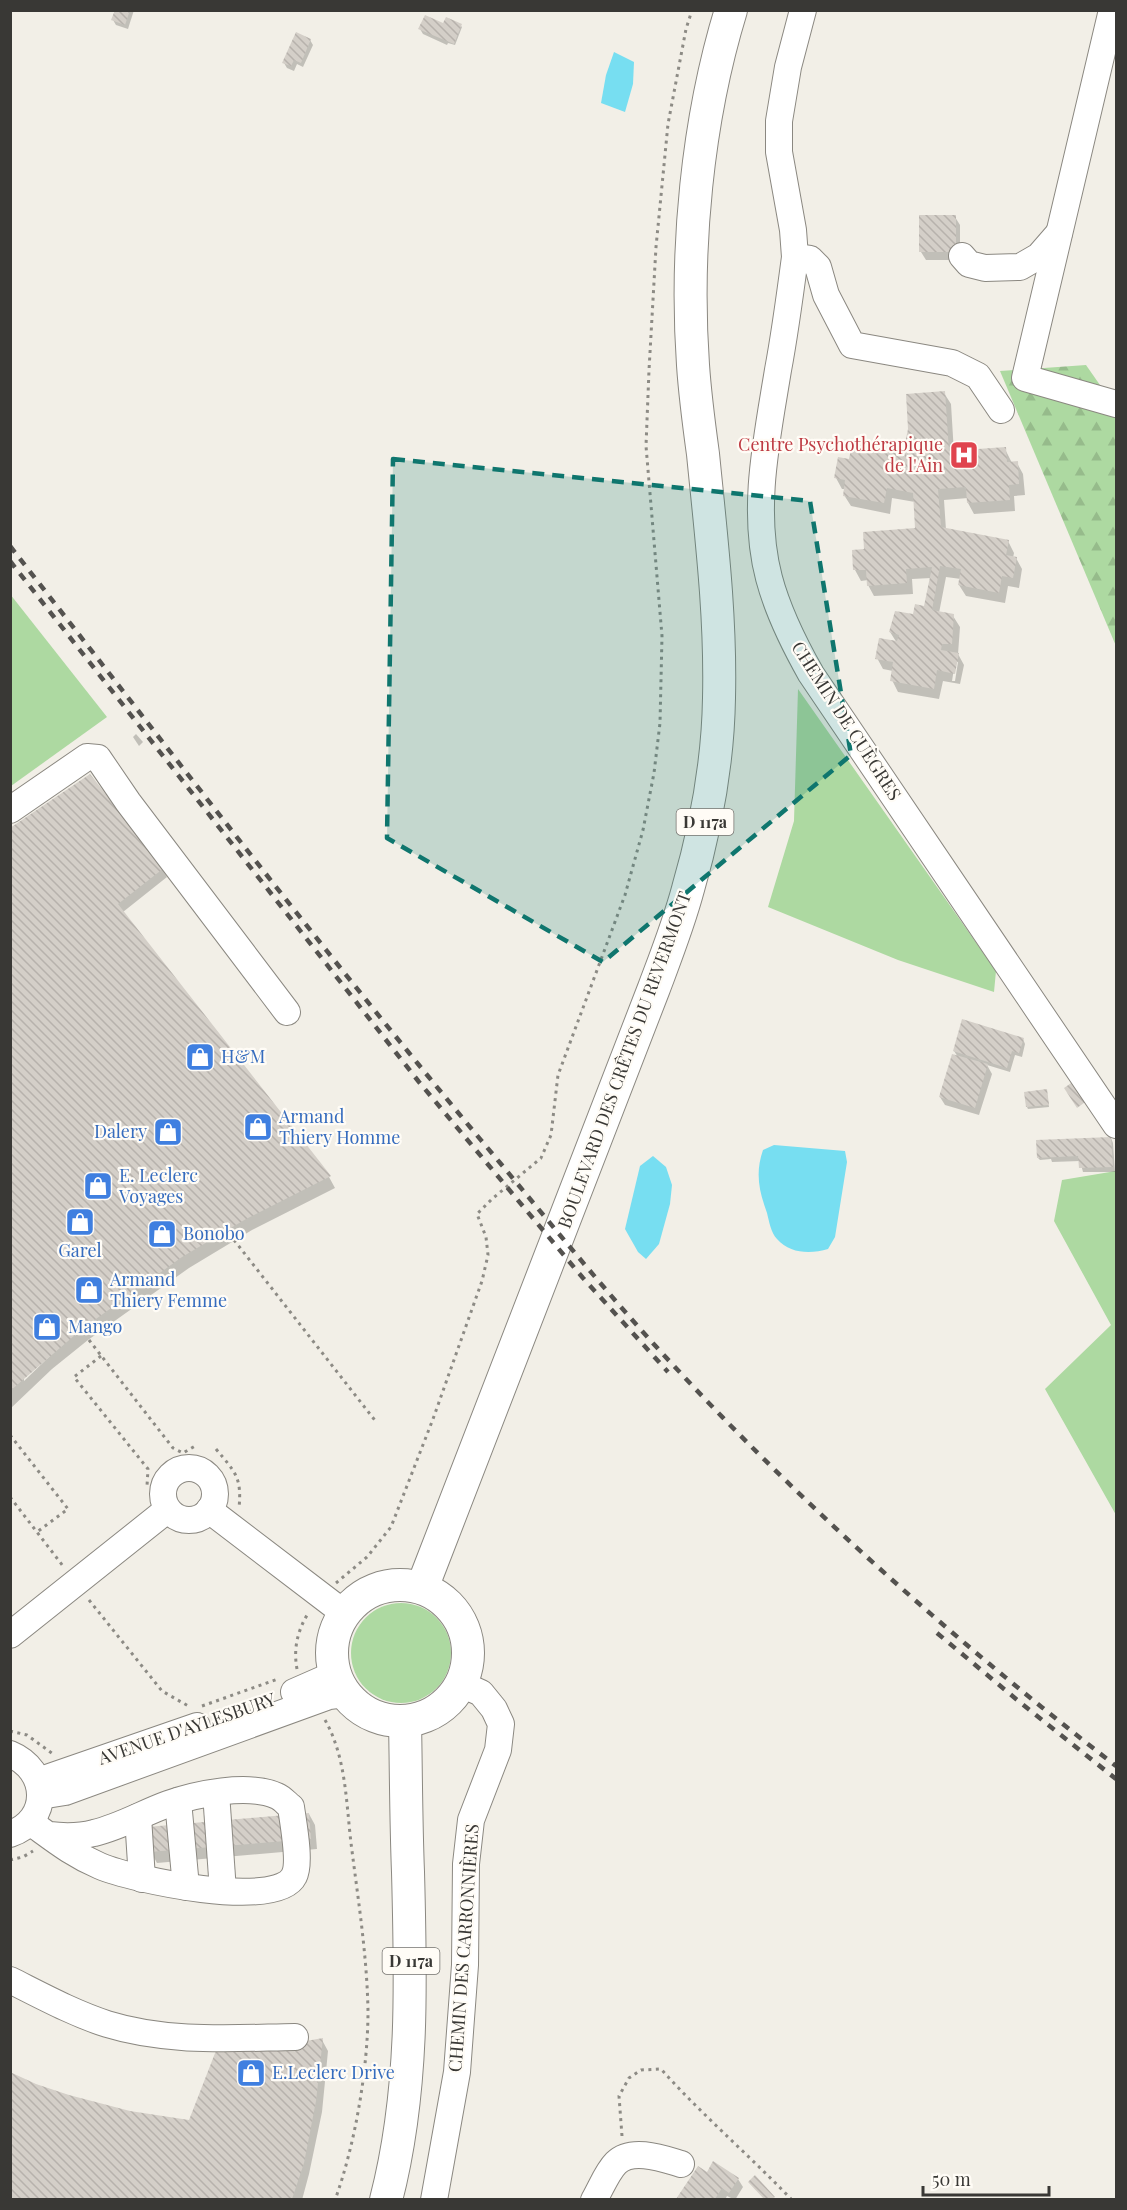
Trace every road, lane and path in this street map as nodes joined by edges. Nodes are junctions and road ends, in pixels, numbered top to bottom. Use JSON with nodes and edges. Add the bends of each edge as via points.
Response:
{"nodes":[{"id":1,"x":692,"y":10,"type":"edge"},
{"id":2,"x":731,"y":10,"type":"edge"},
{"id":3,"x":803,"y":10,"type":"edge"},
{"id":4,"x":1112,"y":10,"type":"edge"},
{"id":5,"x":1059,"y":233,"type":"junction"},
{"id":6,"x":962,"y":256,"type":"dead end"},
{"id":7,"x":795,"y":258,"type":"junction"},
{"id":8,"x":1116,"y":404,"type":"edge"},
{"id":9,"x":1001,"y":410,"type":"dead end"},
{"id":10,"x":10,"y":810,"type":"edge"},
{"id":11,"x":287,"y":1012,"type":"dead end"},
{"id":12,"x":1116,"y":1125,"type":"edge"},
{"id":13,"x":234,"y":1240,"type":"dead end"},
{"id":14,"x":89,"y":1340,"type":"dead end"},
{"id":15,"x":101,"y":1356,"type":"junction"},
{"id":16,"x":377,"y":1423,"type":"dead end"},
{"id":17,"x":10,"y":1435,"type":"edge"},
{"id":18,"x":195,"y":1446,"type":"dead end"},
{"id":19,"x":216,"y":1449,"type":"dead end"},
{"id":20,"x":147,"y":1486,"type":"dead end"},
{"id":21,"x":10,"y":1497,"type":"edge"},
{"id":22,"x":167,"y":1510,"type":"junction"},
{"id":23,"x":210,"y":1510,"type":"junction"},
{"id":24,"x":239,"y":1513,"type":"dead end"},
{"id":25,"x":37,"y":1532,"type":"junction"},
{"id":26,"x":75,"y":1582,"type":"junction"},
{"id":27,"x":422,"y":1588,"type":"junction"},
{"id":28,"x":333,"y":1605,"type":"junction"},
{"id":29,"x":10,"y":1635,"type":"edge"},
{"id":30,"x":340,"y":1684,"type":"junction"},
{"id":31,"x":461,"y":1684,"type":"junction"},
{"id":32,"x":305,"y":1687,"type":"junction"},
{"id":33,"x":194,"y":1709,"type":"junction"},
{"id":34,"x":183,"y":1712,"type":"dead end"},
{"id":35,"x":405,"y":1721,"type":"junction"},
{"id":36,"x":10,"y":1731,"type":"edge"},
{"id":37,"x":10,"y":1754,"type":"edge"},
{"id":38,"x":53,"y":1754,"type":"dead end"},
{"id":39,"x":39,"y":1788,"type":"junction"},
{"id":40,"x":216,"y":1793,"type":"junction"},
{"id":41,"x":178,"y":1801,"type":"junction"},
{"id":42,"x":138,"y":1817,"type":"junction"},
{"id":43,"x":30,"y":1830,"type":"edge"},
{"id":44,"x":142,"y":1879,"type":"junction"},
{"id":45,"x":186,"y":1887,"type":"junction"},
{"id":46,"x":223,"y":1891,"type":"junction"},
{"id":47,"x":10,"y":1980,"type":"edge"},
{"id":48,"x":295,"y":2037,"type":"dead end"},
{"id":49,"x":625,"y":2158,"type":"junction"},
{"id":50,"x":681,"y":2163,"type":"dead end"},
{"id":51,"x":335,"y":2199,"type":"edge"},
{"id":52,"x":386,"y":2199,"type":"edge"},
{"id":53,"x":434,"y":2199,"type":"edge"},
{"id":54,"x":594,"y":2199,"type":"edge"},
{"id":55,"x":792,"y":2199,"type":"edge"}],
"edges":[{"from":1,"to":28,"type":"path","via":[[668,124],[656,247],[646,446],[662,674],[660,723],[643,830],[625,895],[558,1075],[551,1135],[541,1158],[477,1214],[488,1255],[433,1419],[391,1527]]},
{"from":2,"to":27,"type":"main road","name":"BOULEVARD DES CRÊTES DU REVERMONT","number":"D 117a","via":[[702,138],[691,260],[693,365],[719,627],[713,776],[702,837],[688,892],[650,999]]},
{"from":3,"to":7,"type":"street","name":"CHEMIN DE CUÈGRES","via":[[779,121],[779,152]]},
{"from":4,"to":5,"type":"street"},
{"from":5,"to":6,"type":"street","via":[[1039,256],[1020,267],[985,268],[969,264]]},
{"from":5,"to":8,"type":"street","via":[[1025,378]]},
{"from":7,"to":9,"type":"street","via":[[810,259],[818,267],[826,295],[852,345],[952,363],[978,376]]},
{"from":7,"to":12,"type":"street","name":"CHEMIN DE CUÈGRES","via":[[769,416],[762,492],[768,577],[780,611],[811,674]]},
{"from":10,"to":11,"type":"street","via":[[87,757],[98,758]]},
{"from":13,"to":16,"type":"path"},
{"from":14,"to":15,"type":"path"},
{"from":15,"to":18,"type":"path","via":[[173,1448],[183,1453]]},
{"from":15,"to":20,"type":"path","via":[[74,1377],[148,1469]]},
{"from":17,"to":25,"type":"path","via":[[68,1509]]},
{"from":19,"to":24,"type":"path","via":[[236,1473],[241,1490]]},
{"from":21,"to":25,"type":"path"},
{"from":22,"to":23,"type":"street","via":[[192,1521]]},
{"from":22,"to":23,"type":"street","via":[[162,1494],[164,1484],[171,1474],[188,1468],[211,1477],[216,1495]]},
{"from":22,"to":26,"type":"street"},
{"from":23,"to":28,"type":"street"},
{"from":25,"to":26,"type":"path"},
{"from":26,"to":29,"type":"street"},
{"from":26,"to":33,"type":"path","via":[[162,1691]]},
{"from":27,"to":28,"type":"main road","via":[[400,1584],[379,1588]]},
{"from":27,"to":31,"type":"main road","via":[[442,1599],[458,1617],[467,1638],[468,1662]]},
{"from":28,"to":30,"type":"main road","via":[[332,1653]]},
{"from":28,"to":32,"type":"path","via":[[303,1621],[298,1633],[296,1647]]},
{"from":30,"to":32,"type":"street","name":"AVENUE D'AYLESBURY"},
{"from":30,"to":35,"type":"main road","via":[[362,1710],[382,1719]]},
{"from":31,"to":35,"type":"main road","via":[[447,1703],[427,1716]]},
{"from":31,"to":53,"type":"street","name":"CHEMIN DES CARRONNIÈRES","via":[[482,1693],[501,1724],[498,1750],[471,1820],[465,1864],[465,1965],[457,2072]]},
{"from":32,"to":33,"type":"path"},
{"from":32,"to":39,"type":"street","name":"AVENUE D'AYLESBURY"},
{"from":32,"to":51,"type":"path","via":[[326,1720],[340,1757],[365,1957],[368,2013],[363,2076],[352,2142]]},
{"from":33,"to":34,"type":"path"},
{"from":35,"to":52,"type":"main road","number":"D 117a","via":[[410,2033],[402,2118]]},
{"from":36,"to":38,"type":"path","via":[[27,1734]]},
{"from":37,"to":39,"type":"street","via":[[32,1769]]},
{"from":39,"to":43,"type":"street","via":[[38,1809]]},
{"from":40,"to":41,"type":"street"},
{"from":40,"to":46,"type":"street"},
{"from":40,"to":46,"type":"street","via":[[265,1792],[279,1797],[291,1808],[296,1849],[295,1875],[286,1885],[259,1891]]},
{"from":41,"to":42,"type":"street"},
{"from":41,"to":45,"type":"street"},
{"from":42,"to":43,"type":"street","via":[[97,1833],[66,1837]]},
{"from":42,"to":44,"type":"street"},
{"from":43,"to":44,"type":"street","via":[[100,1866]]},
{"from":44,"to":45,"type":"street"},
{"from":45,"to":46,"type":"street"},
{"from":47,"to":48,"type":"street","via":[[78,2013],[132,2029],[196,2038]]},
{"from":49,"to":50,"type":"street","via":[[657,2157]]},
{"from":49,"to":54,"type":"street","via":[[617,2162]]},
{"from":49,"to":55,"type":"path","via":[[619,2096],[629,2078],[641,2070],[661,2069]]}]}
